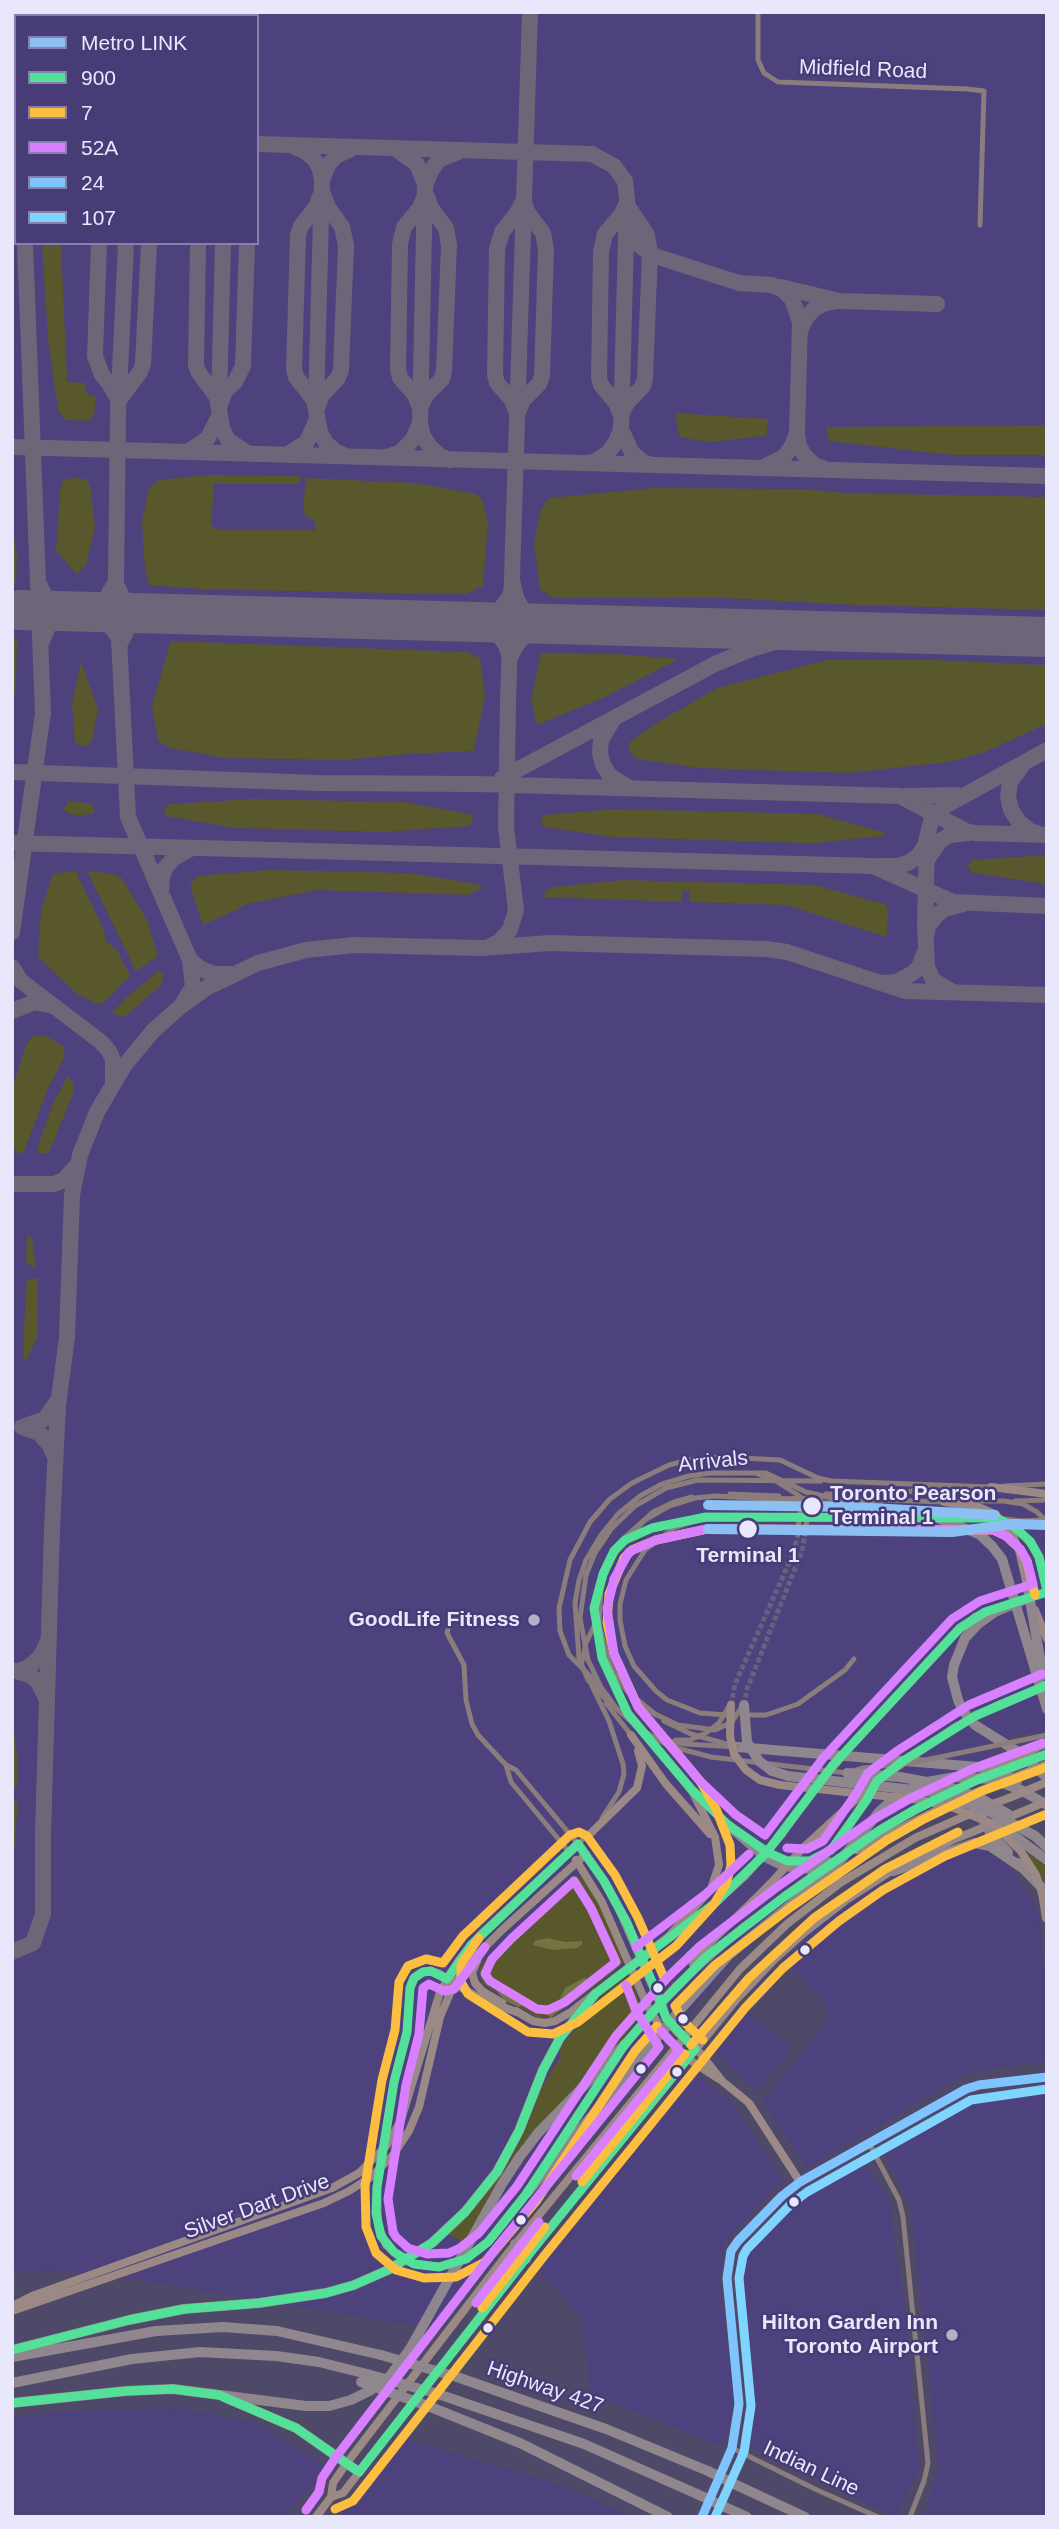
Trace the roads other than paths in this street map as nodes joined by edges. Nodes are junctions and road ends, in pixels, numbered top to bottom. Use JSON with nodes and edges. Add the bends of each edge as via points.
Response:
{"nodes":[{"id":1,"x":758,"y":12,"type":"edge"},
{"id":2,"x":980,"y":225,"type":"dead end"},
{"id":3,"x":831,"y":1481,"type":"junction"},
{"id":4,"x":1047,"y":1484,"type":"edge"},
{"id":5,"x":930,"y":1485,"type":"junction"},
{"id":6,"x":990,"y":1487,"type":"junction"},
{"id":7,"x":903,"y":1493,"type":"junction"},
{"id":8,"x":1047,"y":1494,"type":"edge"},
{"id":9,"x":803,"y":1498,"type":"junction"},
{"id":10,"x":832,"y":1498,"type":"junction"},
{"id":11,"x":1047,"y":1500,"type":"edge"},
{"id":12,"x":1004,"y":1501,"type":"junction"},
{"id":13,"x":944,"y":1502,"type":"junction"},
{"id":14,"x":822,"y":1516,"type":"junction"},
{"id":15,"x":706,"y":1517,"type":"junction"},
{"id":16,"x":996,"y":1518,"type":"junction"},
{"id":17,"x":940,"y":1519,"type":"junction"},
{"id":18,"x":1047,"y":1521,"type":"edge"},
{"id":19,"x":798,"y":1534,"type":"tunnel mouth"},
{"id":20,"x":805,"y":1534,"type":"tunnel mouth"},
{"id":21,"x":620,"y":1543,"type":"junction"},
{"id":22,"x":1027,"y":1589,"type":"junction"},
{"id":23,"x":1047,"y":1592,"type":"edge"},
{"id":24,"x":1024,"y":1600,"type":"joint"},
{"id":25,"x":450,"y":1621,"type":"dead end"},
{"id":26,"x":976,"y":1621,"type":"junction"},
{"id":27,"x":595,"y":1624,"type":"junction"},
{"id":28,"x":1047,"y":1639,"type":"edge"},
{"id":29,"x":853,"y":1659,"type":"dead end"},
{"id":30,"x":582,"y":1662,"type":"junction"},
{"id":31,"x":589,"y":1681,"type":"junction"},
{"id":32,"x":1047,"y":1685,"type":"edge"},
{"id":33,"x":600,"y":1686,"type":"junction"},
{"id":34,"x":1047,"y":1696,"type":"edge"},
{"id":35,"x":602,"y":1698,"type":"junction"},
{"id":36,"x":730,"y":1704,"type":"joint"},
{"id":37,"x":743,"y":1705,"type":"joint"},
{"id":38,"x":1047,"y":1709,"type":"edge"},
{"id":39,"x":653,"y":1713,"type":"junction"},
{"id":40,"x":631,"y":1719,"type":"junction"},
{"id":41,"x":640,"y":1729,"type":"junction"},
{"id":42,"x":631,"y":1735,"type":"junction"},
{"id":43,"x":1047,"y":1735,"type":"edge"},
{"id":44,"x":1047,"y":1742,"type":"edge"},
{"id":45,"x":737,"y":1747,"type":"junction"},
{"id":46,"x":1047,"y":1754,"type":"edge"},
{"id":47,"x":1047,"y":1764,"type":"edge"},
{"id":48,"x":506,"y":1765,"type":"junction"},
{"id":49,"x":847,"y":1773,"type":"junction"},
{"id":50,"x":977,"y":1780,"type":"junction"},
{"id":51,"x":1047,"y":1780,"type":"edge"},
{"id":52,"x":877,"y":1781,"type":"junction"},
{"id":53,"x":691,"y":1789,"type":"junction"},
{"id":54,"x":1047,"y":1802,"type":"edge"},
{"id":55,"x":978,"y":1810,"type":"junction"},
{"id":56,"x":728,"y":1825,"type":"junction"},
{"id":57,"x":989,"y":1825,"type":"junction"},
{"id":58,"x":590,"y":1834,"type":"junction"},
{"id":59,"x":1035,"y":1836,"type":"junction"},
{"id":60,"x":857,"y":1841,"type":"junction"},
{"id":61,"x":578,"y":1844,"type":"junction"},
{"id":62,"x":1047,"y":1847,"type":"edge"},
{"id":63,"x":570,"y":1853,"type":"junction"},
{"id":64,"x":586,"y":1854,"type":"junction"},
{"id":65,"x":720,"y":1857,"type":"junction"},
{"id":66,"x":1047,"y":1860,"type":"edge"},
{"id":67,"x":577,"y":1862,"type":"junction"},
{"id":68,"x":1021,"y":1867,"type":"junction"},
{"id":69,"x":892,"y":1871,"type":"junction"},
{"id":70,"x":815,"y":1874,"type":"junction"},
{"id":71,"x":1047,"y":1893,"type":"edge"},
{"id":72,"x":612,"y":1896,"type":"junction"},
{"id":73,"x":602,"y":1902,"type":"junction"},
{"id":74,"x":1046,"y":1921,"type":"edge"},
{"id":75,"x":668,"y":1937,"type":"junction"},
{"id":76,"x":482,"y":1952,"type":"junction"},
{"id":77,"x":450,"y":1981,"type":"junction"},
{"id":78,"x":676,"y":1986,"type":"junction"},
{"id":79,"x":596,"y":1994,"type":"junction"},
{"id":80,"x":519,"y":2013,"type":"junction"},
{"id":81,"x":682,"y":2037,"type":"junction"},
{"id":82,"x":625,"y":2044,"type":"junction"},
{"id":83,"x":675,"y":2046,"type":"junction"},
{"id":84,"x":695,"y":2049,"type":"junction"},
{"id":85,"x":688,"y":2058,"type":"junction"},
{"id":86,"x":1047,"y":2077,"type":"edge"},
{"id":87,"x":722,"y":2081,"type":"junction"},
{"id":88,"x":869,"y":2143,"type":"junction"},
{"id":89,"x":800,"y":2182,"type":"junction"},
{"id":90,"x":527,"y":2193,"type":"junction"},
{"id":91,"x":191,"y":2239,"type":"junction"},
{"id":92,"x":515,"y":2244,"type":"junction"},
{"id":93,"x":194,"y":2249,"type":"junction"},
{"id":94,"x":526,"y":2259,"type":"junction"},
{"id":95,"x":12,"y":2309,"type":"edge"},
{"id":96,"x":12,"y":2350,"type":"edge"},
{"id":97,"x":12,"y":2357,"type":"edge"},
{"id":98,"x":364,"y":2378,"type":"junction"},
{"id":99,"x":12,"y":2383,"type":"edge"},
{"id":100,"x":219,"y":2395,"type":"junction"},
{"id":101,"x":12,"y":2403,"type":"edge"},
{"id":102,"x":732,"y":2448,"type":"junction"},
{"id":103,"x":346,"y":2464,"type":"junction"},
{"id":104,"x":359,"y":2472,"type":"junction"},
{"id":105,"x":331,"y":2497,"type":"junction"},
{"id":106,"x":316,"y":2517,"type":"edge"},
{"id":107,"x":668,"y":2517,"type":"edge"},
{"id":108,"x":702,"y":2517,"type":"edge"},
{"id":109,"x":747,"y":2517,"type":"edge"},
{"id":110,"x":805,"y":2517,"type":"edge"},
{"id":111,"x":878,"y":2517,"type":"edge"},
{"id":112,"x":910,"y":2517,"type":"edge"}],
"edges":[{"from":1,"to":2,"type":"street","name":"Midfield Road","via":[[758,60],[764,73],[778,82],[984,91]]},
{"from":3,"to":5,"type":"street","bridge":true},
{"from":3,"to":33,"type":"street","bridge":true,"via":[[698,1480],[666,1488],[626,1513],[595,1553],[582,1593],[582,1636]]},
{"from":3,"to":33,"type":"street","bridge":true,"via":[[774,1459],[714,1457],[663,1467],[618,1492],[578,1542],[559,1608],[566,1650]]},
{"from":4,"to":6,"type":"street"},
{"from":5,"to":6,"type":"street"},
{"from":5,"to":7,"type":"street","bridge":true},
{"from":6,"to":8,"type":"street"},
{"from":7,"to":19,"type":"street","bridge":true,"via":[[816,1495],[802,1507]]},
{"from":7,"to":20,"type":"street","bridge":true,"via":[[874,1502],[820,1503],[808,1512]]},
{"from":9,"to":14,"type":"street"},
{"from":9,"to":21,"type":"street","via":[[691,1497],[653,1512]]},
{"from":9,"to":30,"type":"street","via":[[763,1475],[680,1479],[650,1492],[618,1516],[590,1554],[579,1586],[576,1619]]},
{"from":10,"to":13,"type":"street","bridge":true},
{"from":10,"to":35,"type":"street","name":"Arrivals","bridge":true,"via":[[806,1492],[776,1476],[710,1473],[662,1485],[618,1514],[586,1560],[575,1603],[579,1658]]},
{"from":10,"to":39,"type":"street","name":"Arrivals","bridge":true,"via":[[695,1498],[677,1503],[631,1532],[601,1586],[601,1636],[615,1674]]},
{"from":11,"to":12,"type":"street","bridge":true},
{"from":12,"to":13,"type":"street","bridge":true},
{"from":12,"to":18,"type":"street","bridge":true,"via":[[1027,1506]]},
{"from":13,"to":22,"type":"street","bridge":true,"via":[[995,1514],[1011,1531]]},
{"from":14,"to":15,"type":"street"},
{"from":14,"to":17,"type":"street"},
{"from":15,"to":21,"type":"street","via":[[652,1528]]},
{"from":15,"to":29,"type":"street","via":[[674,1528],[645,1550],[626,1580],[620,1604],[621,1632],[629,1655],[656,1691],[700,1713],[766,1715],[798,1704]]},
{"from":16,"to":17,"type":"street"},
{"from":16,"to":18,"type":"street"},
{"from":16,"to":23,"type":"street","via":[[1030,1541]]},
{"from":17,"to":38,"type":"highway","via":[[973,1530],[1002,1559]]},
{"from":21,"to":27,"type":"street","via":[[597,1591]]},
{"from":22,"to":28,"type":"street"},
{"from":22,"to":34,"type":"highway"},
{"from":23,"to":24,"type":"street","bridge":true},
{"from":24,"to":26,"type":"highway","bridge":true},
{"from":25,"to":48,"type":"street","via":[[447,1633],[464,1665],[472,1724]]},
{"from":26,"to":51,"type":"highway","via":[[954,1665],[958,1700],[981,1730],[1023,1755]]},
{"from":26,"to":75,"type":"street","bridge":true,"via":[[953,1635],[855,1742],[745,1876]]},
{"from":27,"to":30,"type":"street"},
{"from":27,"to":40,"type":"street","via":[[602,1658]]},
{"from":30,"to":31,"type":"street"},
{"from":31,"to":40,"type":"street"},
{"from":31,"to":58,"type":"street","via":[[619,1746],[624,1774],[615,1800]]},
{"from":32,"to":52,"type":"street","bridge":true,"via":[[956,1727]]},
{"from":33,"to":41,"type":"street","bridge":true},
{"from":35,"to":42,"type":"street","bridge":true},
{"from":35,"to":45,"type":"street","name":"Arrivals","bridge":true,"via":[[647,1735],[685,1744]]},
{"from":36,"to":41,"type":"street","bridge":true,"via":[[713,1728],[690,1740],[663,1738]]},
{"from":36,"to":57,"type":"street","bridge":true,"via":[[734,1754],[760,1780],[921,1800],[954,1808]]},
{"from":37,"to":39,"type":"street","bridge":true,"via":[[735,1720],[715,1730],[678,1725]]},
{"from":37,"to":59,"type":"highway","bridge":true,"via":[[747,1742],[754,1756],[772,1771],[932,1791],[987,1810]]},
{"from":39,"to":45,"type":"street","bridge":true,"via":[[691,1734]]},
{"from":40,"to":53,"type":"street"},
{"from":41,"to":49,"type":"street","bridge":true,"via":[[669,1746],[711,1757]]},
{"from":42,"to":58,"type":"street","via":[[642,1766],[637,1788]]},
{"from":42,"to":65,"type":"street","via":[[666,1784],[706,1828]]},
{"from":43,"to":49,"type":"street","bridge":true},
{"from":44,"to":50,"type":"street","bridge":true},
{"from":45,"to":54,"type":"highway","via":[[978,1767],[1024,1784]]},
{"from":46,"to":50,"type":"street","bridge":true},
{"from":47,"to":70,"type":"street","bridge":true,"via":[[903,1826]]},
{"from":48,"to":61,"type":"street","via":[[516,1770]]},
{"from":48,"to":63,"type":"street","via":[[511,1782]]},
{"from":49,"to":59,"type":"highway","bridge":true,"via":[[900,1777],[963,1791],[999,1808]]},
{"from":50,"to":70,"type":"street","bridge":true,"via":[[898,1819]]},
{"from":51,"to":55,"type":"street","bridge":true},
{"from":52,"to":56,"type":"street","via":[[836,1845],[810,1861],[781,1859]]},
{"from":52,"to":78,"type":"street","bridge":true,"via":[[804,1847],[710,1943]]},
{"from":53,"to":56,"type":"street"},
{"from":53,"to":65,"type":"street","via":[[716,1837]]},
{"from":54,"to":57,"type":"street","bridge":true},
{"from":54,"to":60,"type":"highway","via":[[992,1779],[942,1778],[891,1801]]},
{"from":55,"to":57,"type":"highway"},
{"from":55,"to":81,"type":"street","via":[[894,1849],[820,1898],[740,1969]]},
{"from":56,"to":60,"type":"highway","via":[[765,1857],[794,1869],[828,1863]]},
{"from":57,"to":66,"type":"highway","bridge":true},
{"from":57,"to":68,"type":"highway"},
{"from":57,"to":69,"type":"street"},
{"from":57,"to":74,"type":"street","bridge":true,"via":[[1020,1850],[1037,1875]]},
{"from":58,"to":61,"type":"street"},
{"from":59,"to":62,"type":"highway"},
{"from":60,"to":90,"type":"highway","bridge":true,"via":[[818,1882],[729,1955]]},
{"from":61,"to":63,"type":"street","name":"Silver Dart Drive"},
{"from":61,"to":64,"type":"street"},
{"from":63,"to":67,"type":"street"},
{"from":63,"to":77,"type":"street","name":"Silver Dart Drive","via":[[471,1945]]},
{"from":64,"to":67,"type":"street","name":"Silver Dart Drive"},
{"from":64,"to":72,"type":"street"},
{"from":65,"to":75,"type":"street","via":[[711,1889]]},
{"from":67,"to":73,"type":"street"},
{"from":67,"to":76,"type":"street","name":"Silver Dart Drive"},
{"from":68,"to":69,"type":"highway","via":[[990,1846],[975,1843]]},
{"from":68,"to":71,"type":"highway"},
{"from":69,"to":84,"type":"street","via":[[794,1941]]},
{"from":70,"to":78,"type":"street","via":[[707,1956]]},
{"from":72,"to":73,"type":"street"},
{"from":72,"to":81,"type":"street","via":[[666,2018]]},
{"from":73,"to":83,"type":"street","via":[[647,2005]]},
{"from":75,"to":79,"type":"street","bridge":true},
{"from":76,"to":77,"type":"street","name":"Silver Dart Drive"},
{"from":76,"to":80,"type":"street","via":[[472,1973],[475,1983]]},
{"from":77,"to":80,"type":"street"},
{"from":77,"to":90,"type":"street","bridge":true,"via":[[427,1971],[412,1981],[407,2032],[377,2188],[378,2225],[386,2245],[402,2259],[439,2267],[466,2259],[488,2242]]},
{"from":77,"to":91,"type":"street","name":"Silver Dart Drive","via":[[429,2026],[401,2120],[359,2173],[332,2188]]},
{"from":77,"to":93,"type":"street","name":"Silver Dart Drive","via":[[419,2107],[402,2143],[383,2167],[324,2203]]},
{"from":78,"to":82,"type":"street","bridge":true},
{"from":79,"to":80,"type":"street","via":[[550,2022],[533,2021]]},
{"from":79,"to":96,"type":"highway","via":[[560,2038],[497,2172],[465,2212],[409,2258],[354,2285],[326,2292],[184,2309]]},
{"from":81,"to":83,"type":"street"},
{"from":81,"to":84,"type":"street"},
{"from":82,"to":90,"type":"street"},
{"from":82,"to":100,"type":"highway","via":[[519,2158],[390,2376],[361,2395],[329,2406]]},
{"from":83,"to":85,"type":"street"},
{"from":83,"to":92,"type":"street"},
{"from":84,"to":85,"type":"street"},
{"from":84,"to":87,"type":"street"},
{"from":85,"to":87,"type":"street"},
{"from":85,"to":94,"type":"street"},
{"from":86,"to":88,"type":"street","via":[[966,2089]]},
{"from":87,"to":89,"type":"street","via":[[757,2113]]},
{"from":88,"to":89,"type":"street"},
{"from":88,"to":112,"type":"street","via":[[902,2212],[928,2463]]},
{"from":89,"to":102,"type":"street","via":[[731,2251],[727,2278],[739,2404]]},
{"from":91,"to":93,"type":"street"},
{"from":91,"to":95,"type":"street","name":"Silver Dart Drive","via":[[32,2296]]},
{"from":92,"to":94,"type":"highway"},
{"from":92,"to":103,"type":"street"},
{"from":93,"to":95,"type":"street","name":"Silver Dart Drive"},
{"from":94,"to":104,"type":"street"},
{"from":97,"to":110,"type":"highway","name":"Highway 427","bridge":true,"via":[[156,2331],[223,2326],[278,2331],[457,2377],[579,2419],[708,2471]]},
{"from":98,"to":99,"type":"highway","name":"Highway 427","via":[[319,2362],[252,2353],[180,2354]]},
{"from":98,"to":107,"type":"highway","bridge":true,"via":[[520,2443]]},
{"from":98,"to":109,"type":"highway","name":"Highway 427","bridge":true,"via":[[438,2394],[584,2444]]},
{"from":100,"to":101,"type":"highway","via":[[173,2389]]},
{"from":100,"to":103,"type":"highway","via":[[296,2428]]},
{"from":102,"to":108,"type":"street"},
{"from":102,"to":111,"type":"street","name":"Indian Line"},
{"from":103,"to":104,"type":"highway"},
{"from":103,"to":105,"type":"street","via":[[333,2483]]},
{"from":104,"to":105,"type":"street","via":[[343,2493]]},
{"from":105,"to":106,"type":"street"}]}
